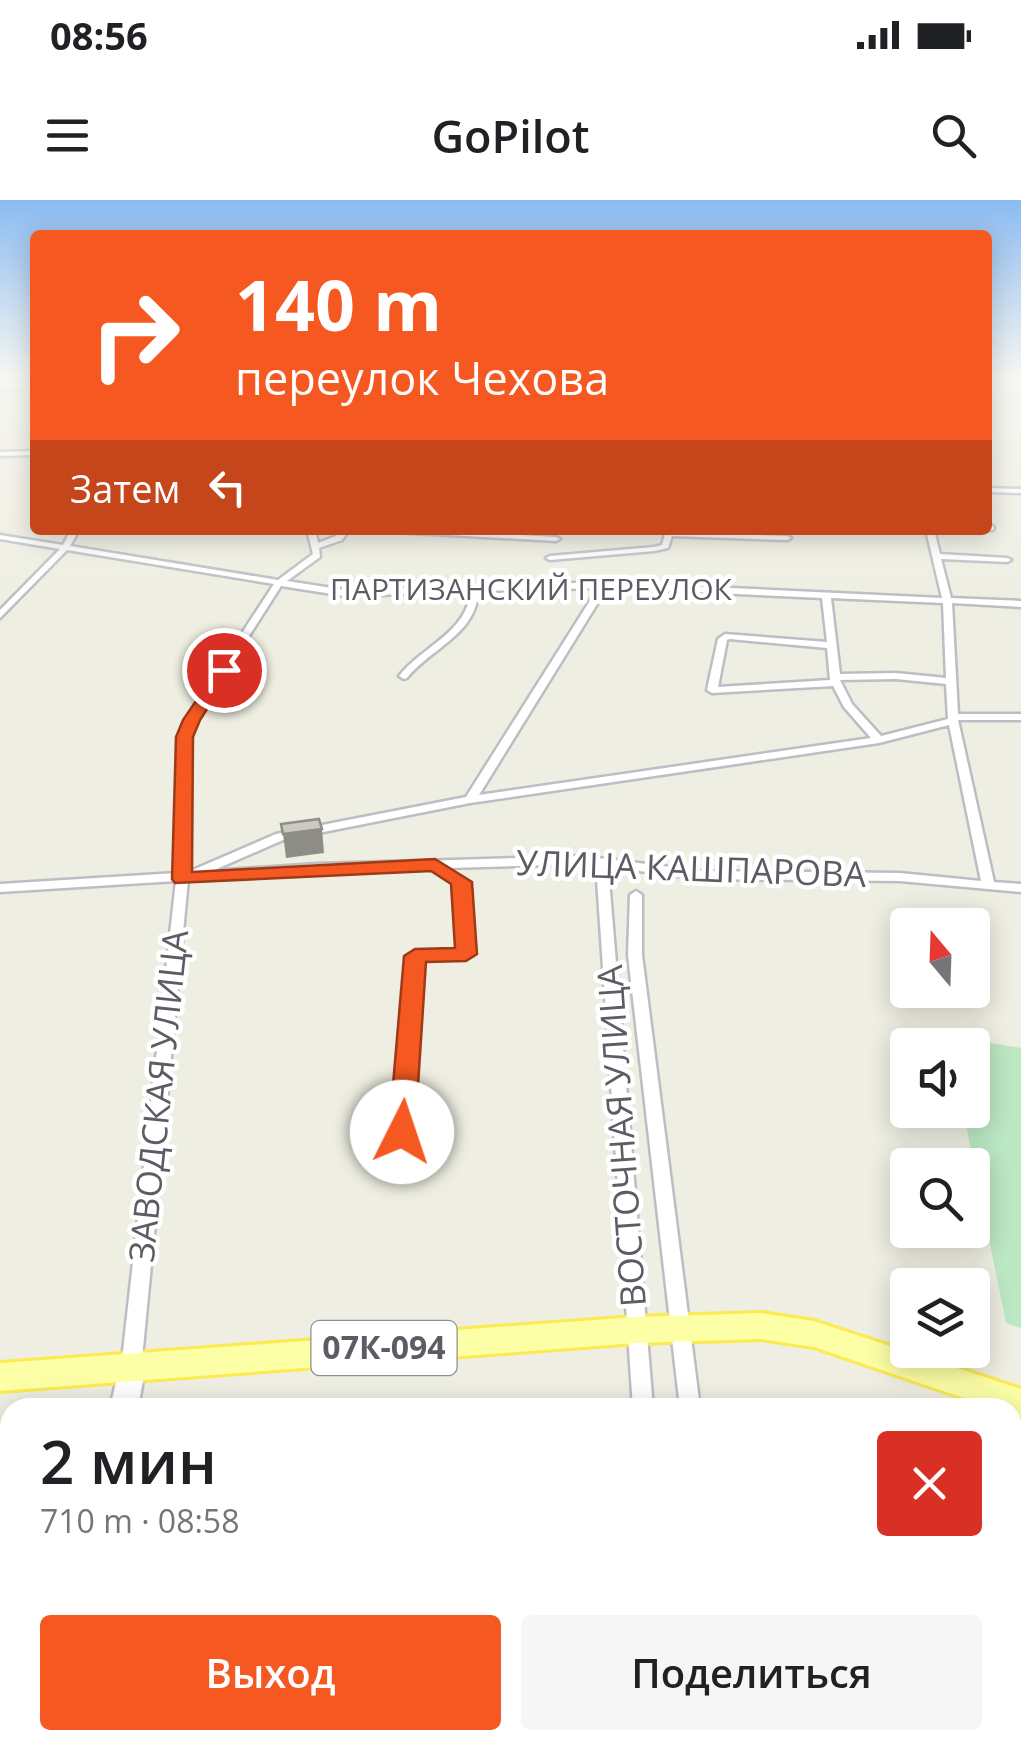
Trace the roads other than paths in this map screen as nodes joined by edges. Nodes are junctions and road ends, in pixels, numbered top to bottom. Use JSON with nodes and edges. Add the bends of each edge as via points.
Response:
{"nodes":[{"id":1,"x":0,"y":454,"type":"edge"},
{"id":2,"x":30,"y":454,"type":"edge"},
{"id":3,"x":992,"y":490,"type":"edge"},
{"id":4,"x":1021,"y":491,"type":"edge"},
{"id":5,"x":72,"y":535,"type":"edge"},
{"id":6,"x":312,"y":535,"type":"edge"},
{"id":7,"x":341,"y":535,"type":"edge"},
{"id":8,"x":559,"y":535,"type":"edge"},
{"id":9,"x":668,"y":535,"type":"edge"},
{"id":10,"x":787,"y":535,"type":"edge"},
{"id":11,"x":931,"y":535,"type":"edge"},
{"id":12,"x":0,"y":537,"type":"edge"},
{"id":13,"x":315,"y":547,"type":"junction"},
{"id":14,"x":64,"y":548,"type":"junction"},
{"id":15,"x":794,"y":555,"type":"dead end"},
{"id":16,"x":936,"y":556,"type":"junction"},
{"id":17,"x":550,"y":558,"type":"junction"},
{"id":18,"x":1008,"y":560,"type":"dead end"},
{"id":19,"x":278,"y":584,"type":"junction"},
{"id":20,"x":604,"y":584,"type":"junction"},
{"id":21,"x":542,"y":585,"type":"junction"},
{"id":22,"x":474,"y":590,"type":"junction"},
{"id":23,"x":826,"y":594,"type":"junction"},
{"id":24,"x":947,"y":599,"type":"junction"},
{"id":25,"x":1021,"y":604,"type":"edge"},
{"id":26,"x":0,"y":615,"type":"edge"},
{"id":27,"x":830,"y":645,"type":"junction"},
{"id":28,"x":404,"y":676,"type":"dead end"},
{"id":29,"x":834,"y":680,"type":"junction"},
{"id":30,"x":952,"y":682,"type":"junction"},
{"id":31,"x":1021,"y":717,"type":"edge"},
{"id":32,"x":953,"y":719,"type":"junction"},
{"id":33,"x":879,"y":740,"type":"junction"},
{"id":34,"x":470,"y":800,"type":"junction"},
{"id":35,"x":602,"y":864,"type":"junction"},
{"id":36,"x":435,"y":865,"type":"junction"},
{"id":37,"x":182,"y":879,"type":"junction"},
{"id":38,"x":988,"y":885,"type":"junction"},
{"id":39,"x":0,"y":888,"type":"edge"},
{"id":40,"x":1021,"y":888,"type":"edge"},
{"id":41,"x":636,"y":895,"type":"dead end"},
{"id":42,"x":609,"y":965,"type":"junction"},
{"id":43,"x":638,"y":976,"type":"junction"},
{"id":44,"x":402,"y":1132,"type":"dead end"},
{"id":45,"x":681,"y":1329,"type":"junction"},
{"id":46,"x":636,"y":1330,"type":"junction"},
{"id":47,"x":131,"y":1368,"type":"junction"},
{"id":48,"x":0,"y":1377,"type":"edge"},
{"id":49,"x":126,"y":1398,"type":"edge"},
{"id":50,"x":642,"y":1398,"type":"edge"},
{"id":51,"x":689,"y":1398,"type":"edge"},
{"id":52,"x":1006,"y":1398,"type":"edge"}],
"edges":[{"from":1,"to":2,"type":"street"},
{"from":3,"to":4,"type":"street"},
{"from":5,"to":14,"type":"street"},
{"from":6,"to":13,"type":"street"},
{"from":7,"to":13,"type":"street","name":"ЗАВОДСКАЯ УЛИЦА"},
{"from":8,"to":17,"type":"street"},
{"from":9,"to":17,"type":"street","via":[[665,546],[654,549]]},
{"from":10,"to":15,"type":"street"},
{"from":11,"to":16,"type":"street"},
{"from":12,"to":14,"type":"street","name":"ПАРТИЗАНСКИЙ ПЕРЕУЛОК"},
{"from":13,"to":19,"type":"street","name":"ЗАВОДСКАЯ УЛИЦА","via":[[317,554]]},
{"from":14,"to":19,"type":"street","name":"ПАРТИЗАНСКИЙ ПЕРЕУЛОК"},
{"from":14,"to":26,"type":"street"},
{"from":16,"to":18,"type":"street"},
{"from":16,"to":24,"type":"street"},
{"from":17,"to":21,"type":"street"},
{"from":19,"to":22,"type":"street","name":"ПАРТИЗАНСКИЙ ПЕРЕУЛОК","via":[[345,593]]},
{"from":19,"to":37,"type":"street","name":"ЗАВОДСКАЯ УЛИЦА","via":[[185,737]]},
{"from":20,"to":21,"type":"street","name":"ПАРТИЗАНСКИЙ ПЕРЕУЛОК"},
{"from":20,"to":23,"type":"street","name":"ПАРТИЗАНСКИЙ ПЕРЕУЛОК"},
{"from":20,"to":34,"type":"street"},
{"from":21,"to":22,"type":"street","name":"ПАРТИЗАНСКИЙ ПЕРЕУЛОК"},
{"from":22,"to":28,"type":"street","via":[[468,621]]},
{"from":23,"to":24,"type":"street","name":"ПАРТИЗАНСКИЙ ПЕРЕУЛОК"},
{"from":23,"to":27,"type":"street"},
{"from":24,"to":25,"type":"street","name":"ПАРТИЗАНСКИЙ ПЕРЕУЛОК"},
{"from":24,"to":30,"type":"street"},
{"from":27,"to":29,"type":"street"},
{"from":27,"to":29,"type":"street","name":"ПАРТИЗАНСКИЙ ПЕРЕУЛОК","via":[[728,636],[712,690]]},
{"from":29,"to":30,"type":"street","name":"ПАРТИЗАНСКИЙ ПЕРЕУЛОК","via":[[896,676]]},
{"from":29,"to":33,"type":"street"},
{"from":30,"to":32,"type":"street"},
{"from":31,"to":32,"type":"street","name":"УЛИЦА КАШПАРОВА"},
{"from":32,"to":33,"type":"street","name":"УЛИЦА КАШПАРОВА"},
{"from":32,"to":38,"type":"street"},
{"from":33,"to":34,"type":"street","name":"УЛИЦА КАШПАРОВА"},
{"from":34,"to":37,"type":"street","name":"УЛИЦА КАШПАРОВА","via":[[280,838]]},
{"from":35,"to":36,"type":"street","name":"УЛИЦА КАШПАРОВА"},
{"from":35,"to":38,"type":"street","name":"УЛИЦА КАШПАРОВА","via":[[702,875]]},
{"from":35,"to":42,"type":"street","name":"ВОСТОЧНАЯ УЛИЦА"},
{"from":36,"to":37,"type":"street","name":"УЛИЦА КАШПАРОВА"},
{"from":36,"to":44,"type":"street","via":[[461,882],[466,954],[415,956]]},
{"from":37,"to":39,"type":"street","name":"УЛИЦА КАШПАРОВА"},
{"from":37,"to":47,"type":"street","name":"ЗАВОДСКАЯ УЛИЦА"},
{"from":38,"to":40,"type":"street","name":"УЛИЦА КАШПАРОВА"},
{"from":41,"to":43,"type":"street","name":"ВОСТОЧНАЯ УЛИЦА"},
{"from":42,"to":43,"type":"street"},
{"from":42,"to":46,"type":"street","name":"ВОСТОЧНАЯ УЛИЦА"},
{"from":43,"to":45,"type":"street","name":"ВОСТОЧНАЯ УЛИЦА"},
{"from":45,"to":46,"type":"main road","number":"07К-094"},
{"from":45,"to":51,"type":"street","name":"ВОСТОЧНАЯ УЛИЦА"},
{"from":45,"to":52,"type":"main road","number":"07К-094","via":[[761,1326],[814,1334]]},
{"from":46,"to":47,"type":"main road","number":"07К-094"},
{"from":46,"to":50,"type":"street","name":"ВОСТОЧНАЯ УЛИЦА"},
{"from":47,"to":48,"type":"main road"},
{"from":47,"to":49,"type":"street","name":"ЗАВОДСКАЯ УЛИЦА"}]}
